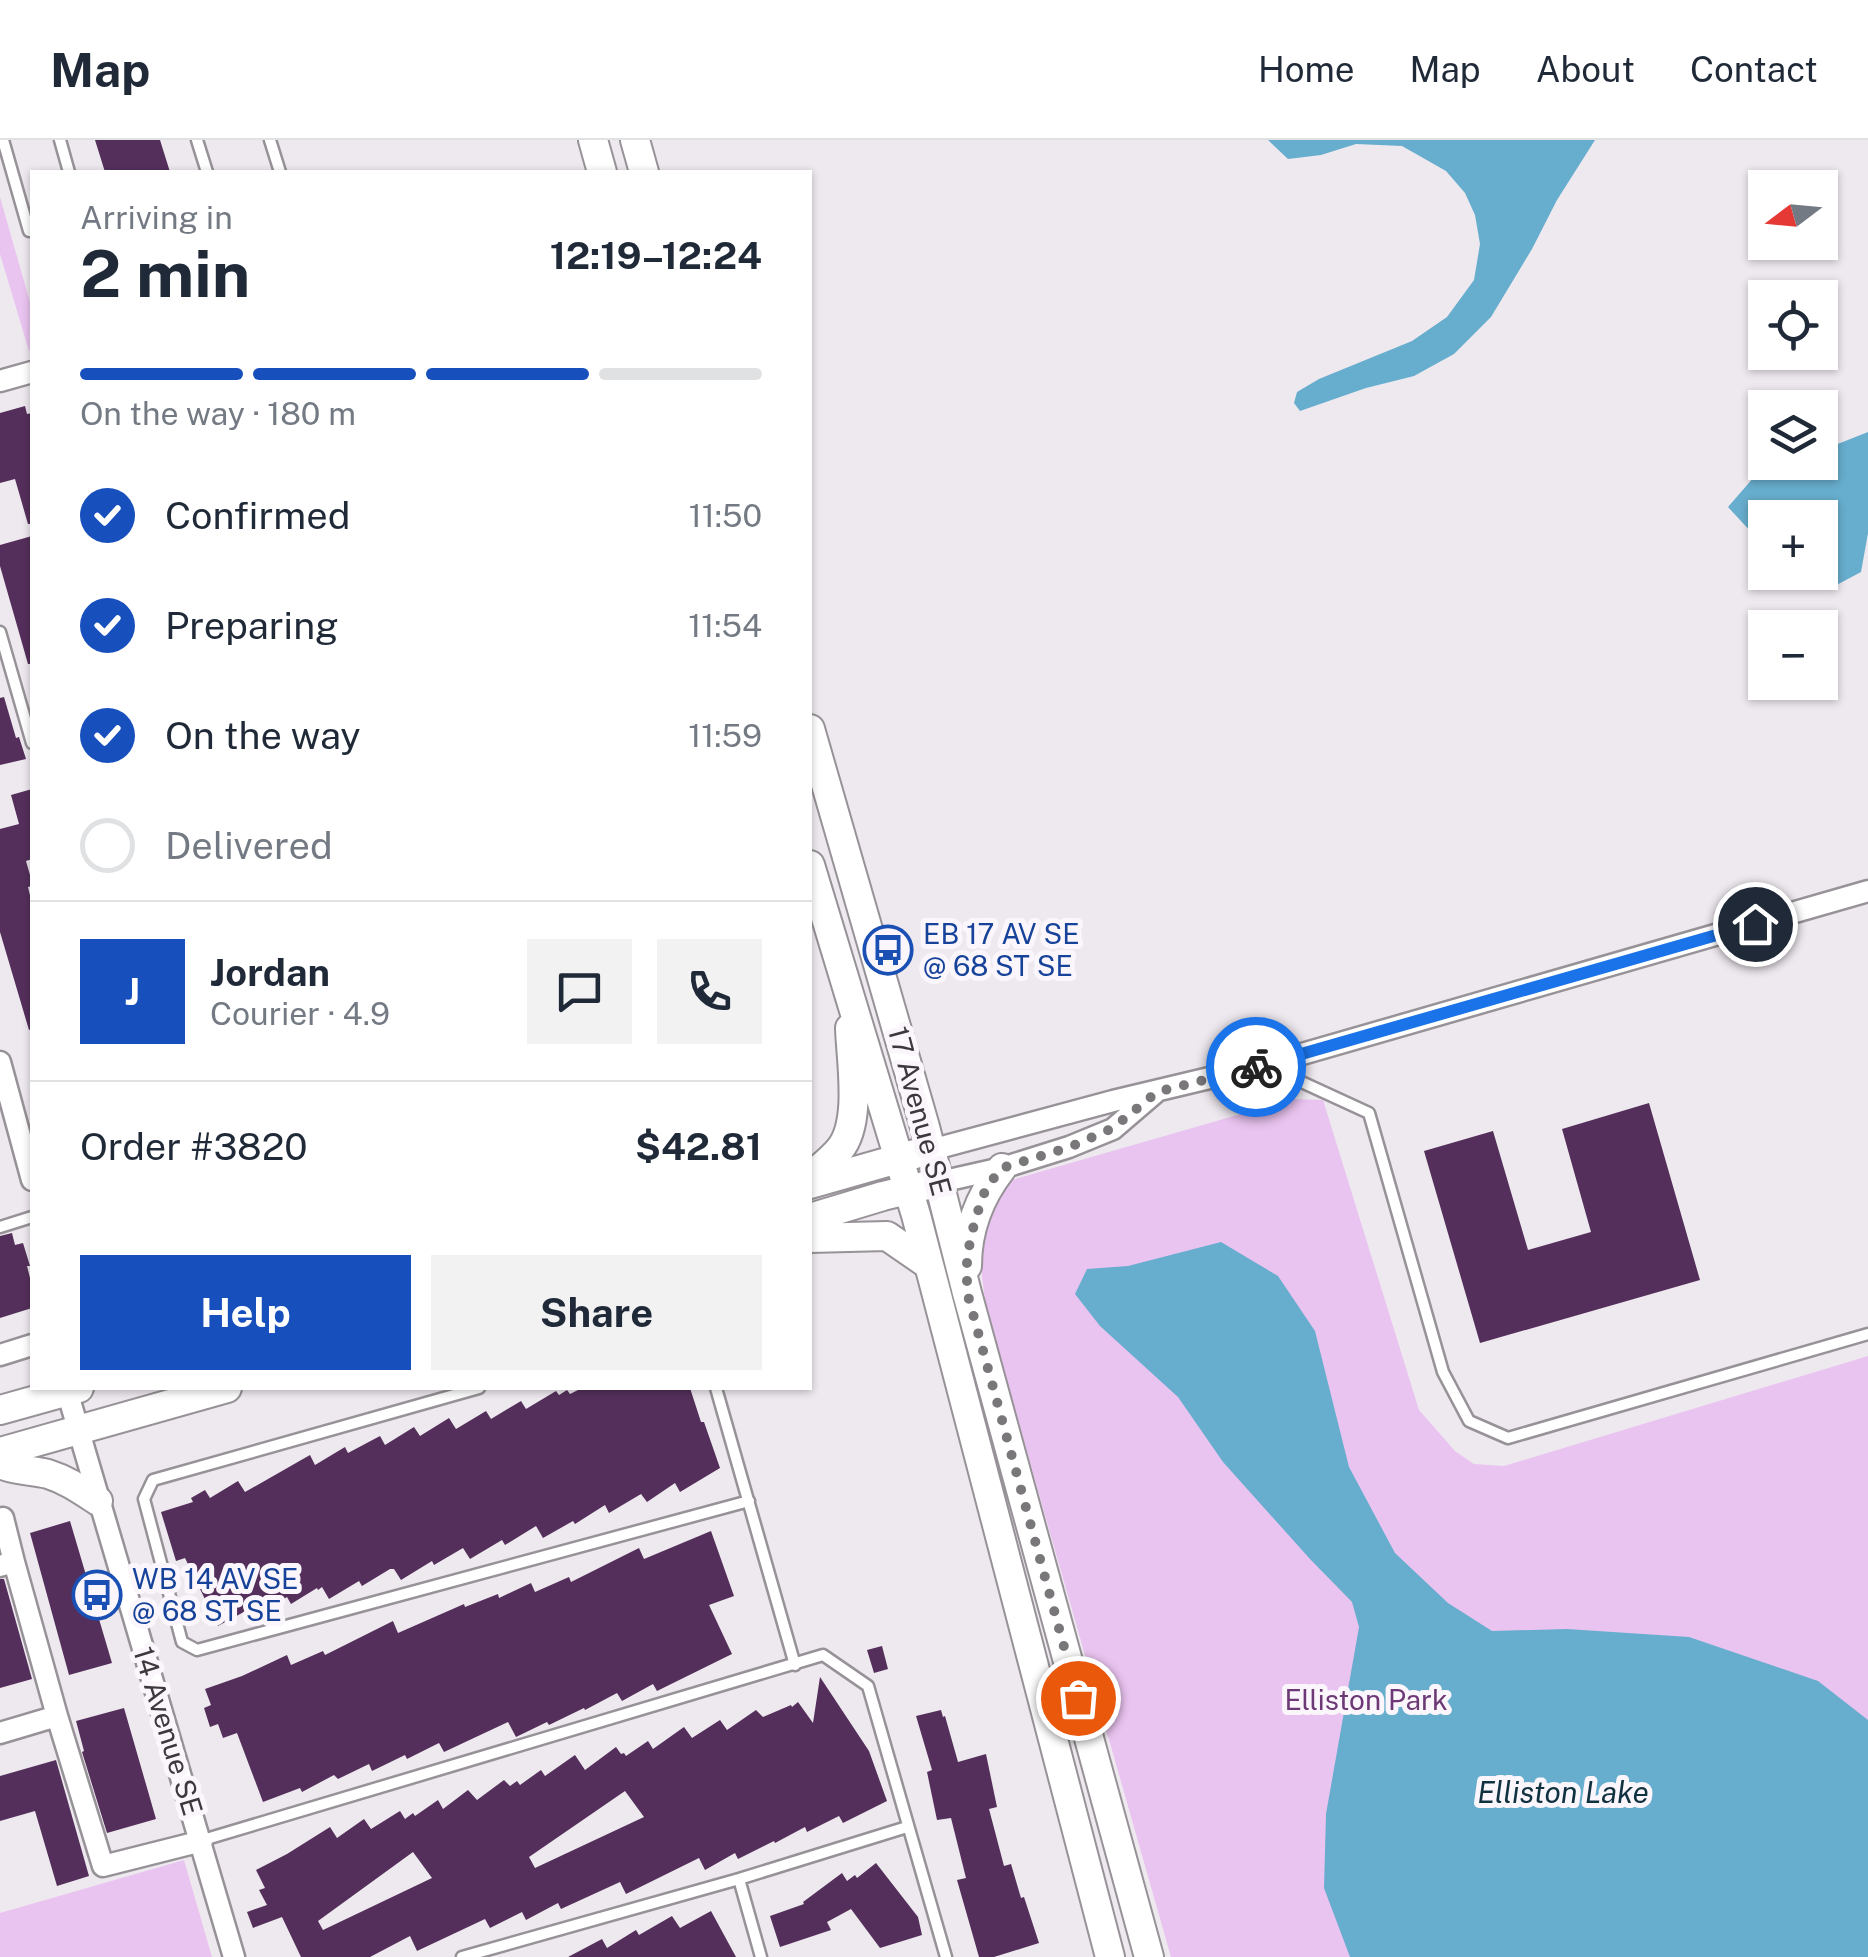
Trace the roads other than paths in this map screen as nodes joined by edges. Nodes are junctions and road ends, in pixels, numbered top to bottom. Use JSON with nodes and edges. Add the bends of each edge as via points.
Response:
{"nodes":[{"id":1,"x":3,"y":140,"type":"edge"},
{"id":2,"x":60,"y":140,"type":"edge"},
{"id":3,"x":198,"y":140,"type":"edge"},
{"id":4,"x":270,"y":140,"type":"edge"},
{"id":5,"x":583,"y":140,"type":"edge"},
{"id":6,"x":593,"y":140,"type":"edge"},
{"id":7,"x":635,"y":140,"type":"edge"},
{"id":8,"x":68,"y":170,"type":"edge"},
{"id":9,"x":206,"y":170,"type":"edge"},
{"id":10,"x":279,"y":170,"type":"edge"},
{"id":11,"x":578,"y":170,"type":"edge"},
{"id":12,"x":601,"y":170,"type":"edge"},
{"id":13,"x":643,"y":170,"type":"edge"},
{"id":14,"x":30,"y":230,"type":"edge"},
{"id":15,"x":30,"y":373,"type":"edge"},
{"id":16,"x":0,"y":381,"type":"edge"},
{"id":17,"x":0,"y":632,"type":"edge"},
{"id":18,"x":30,"y":736,"type":"edge"},
{"id":19,"x":812,"y":737,"type":"edge"},
{"id":20,"x":812,"y":871,"type":"edge"},
{"id":21,"x":1868,"y":891,"type":"edge"},
{"id":22,"x":848,"y":987,"type":"junction"},
{"id":23,"x":0,"y":1062,"type":"edge"},
{"id":24,"x":1264,"y":1065,"type":"junction"},
{"id":25,"x":1157,"y":1092,"type":"junction"},
{"id":26,"x":30,"y":1096,"type":"edge"},
{"id":27,"x":6,"y":1103,"type":"edge"},
{"id":28,"x":931,"y":1150,"type":"junction"},
{"id":29,"x":898,"y":1158,"type":"junction"},
{"id":30,"x":1002,"y":1168,"type":"junction"},
{"id":31,"x":30,"y":1174,"type":"edge"},
{"id":32,"x":812,"y":1174,"type":"edge"},
{"id":33,"x":940,"y":1182,"type":"junction"},
{"id":34,"x":812,"y":1183,"type":"edge"},
{"id":35,"x":908,"y":1190,"type":"junction"},
{"id":36,"x":812,"y":1217,"type":"edge"},
{"id":37,"x":30,"y":1218,"type":"edge"},
{"id":38,"x":0,"y":1226,"type":"edge"},
{"id":39,"x":812,"y":1238,"type":"edge"},
{"id":40,"x":929,"y":1265,"type":"junction"},
{"id":41,"x":967,"y":1292,"type":"junction"},
{"id":42,"x":1868,"y":1334,"type":"edge"},
{"id":43,"x":30,"y":1346,"type":"edge"},
{"id":44,"x":0,"y":1354,"type":"edge"},
{"id":45,"x":70,"y":1390,"type":"edge"},
{"id":46,"x":73,"y":1390,"type":"edge"},
{"id":47,"x":220,"y":1390,"type":"edge"},
{"id":48,"x":472,"y":1390,"type":"edge"},
{"id":49,"x":717,"y":1390,"type":"edge"},
{"id":50,"x":0,"y":1410,"type":"edge"},
{"id":51,"x":78,"y":1430,"type":"junction"},
{"id":52,"x":0,"y":1452,"type":"edge"},
{"id":53,"x":0,"y":1464,"type":"edge"},
{"id":54,"x":98,"y":1501,"type":"junction"},
{"id":55,"x":749,"y":1501,"type":"junction"},
{"id":56,"x":2,"y":1518,"type":"edge"},
{"id":57,"x":7,"y":1564,"type":"edge"},
{"id":58,"x":796,"y":1664,"type":"junction"},
{"id":59,"x":57,"y":1716,"type":"junction"},
{"id":60,"x":0,"y":1733,"type":"edge"},
{"id":61,"x":908,"y":1827,"type":"junction"},
{"id":62,"x":202,"y":1840,"type":"junction"},
{"id":63,"x":739,"y":1878,"type":"junction"},
{"id":64,"x":234,"y":1957,"type":"edge"},
{"id":65,"x":462,"y":1957,"type":"edge"},
{"id":66,"x":761,"y":1957,"type":"edge"},
{"id":67,"x":946,"y":1957,"type":"edge"},
{"id":68,"x":1110,"y":1957,"type":"edge"},
{"id":69,"x":1149,"y":1957,"type":"edge"}],
"edges":[{"from":1,"to":14,"type":"lane"},
{"from":2,"to":8,"type":"lane"},
{"from":3,"to":9,"type":"lane"},
{"from":4,"to":10,"type":"lane"},
{"from":5,"to":11,"type":"main road"},
{"from":6,"to":12,"type":"main road"},
{"from":7,"to":13,"type":"main road"},
{"from":15,"to":16,"type":"street"},
{"from":17,"to":18,"type":"lane"},
{"from":19,"to":28,"type":"main road","name":"17 Avenue SE"},
{"from":20,"to":22,"type":"main road","name":"17 Avenue SE"},
{"from":21,"to":24,"type":"street"},
{"from":22,"to":29,"type":"main road","name":"17 Avenue SE"},
{"from":22,"to":32,"type":"main road","via":[[849,1133]]},
{"from":23,"to":27,"type":"street"},
{"from":24,"to":25,"type":"street"},
{"from":24,"to":42,"type":"lane","via":[[1369,1113],[1443,1372],[1469,1421],[1508,1438]]},
{"from":25,"to":28,"type":"street"},
{"from":25,"to":30,"type":"street","via":[[1113,1128]]},
{"from":26,"to":27,"type":"street"},
{"from":27,"to":31,"type":"street"},
{"from":28,"to":29,"type":"main road"},
{"from":28,"to":33,"type":"main road","name":"17 Avenue SE"},
{"from":29,"to":34,"type":"main road"},
{"from":29,"to":35,"type":"main road","name":"17 Avenue SE"},
{"from":30,"to":33,"type":"street"},
{"from":30,"to":41,"type":"main road","via":[[975,1220]]},
{"from":33,"to":35,"type":"main road"},
{"from":33,"to":41,"type":"main road","name":"17 Avenue SE"},
{"from":35,"to":36,"type":"main road"},
{"from":35,"to":40,"type":"main road","name":"17 Avenue SE"},
{"from":37,"to":38,"type":"lane"},
{"from":39,"to":40,"type":"main road","via":[[887,1236]]},
{"from":40,"to":68,"type":"main road","name":"17 Avenue SE"},
{"from":41,"to":69,"type":"main road","name":"17 Avenue SE"},
{"from":43,"to":44,"type":"street"},
{"from":45,"to":50,"type":"main road"},
{"from":46,"to":51,"type":"street","name":"14 Avenue SE"},
{"from":47,"to":51,"type":"main road"},
{"from":48,"to":55,"type":"lane","via":[[153,1480],[144,1498],[182,1642],[197,1650]]},
{"from":49,"to":55,"type":"lane"},
{"from":51,"to":52,"type":"main road"},
{"from":51,"to":54,"type":"street","name":"14 Avenue SE"},
{"from":53,"to":54,"type":"main road","via":[[69,1482]]},
{"from":54,"to":62,"type":"street","name":"14 Avenue SE"},
{"from":55,"to":58,"type":"lane"},
{"from":56,"to":57,"type":"street"},
{"from":57,"to":59,"type":"street"},
{"from":58,"to":61,"type":"lane","via":[[823,1656],[868,1686]]},
{"from":58,"to":62,"type":"lane"},
{"from":59,"to":60,"type":"street"},
{"from":59,"to":62,"type":"street","via":[[103,1866]]},
{"from":61,"to":63,"type":"lane"},
{"from":61,"to":67,"type":"lane"},
{"from":62,"to":64,"type":"street","name":"14 Avenue SE"},
{"from":63,"to":65,"type":"lane"},
{"from":63,"to":66,"type":"lane"}]}
